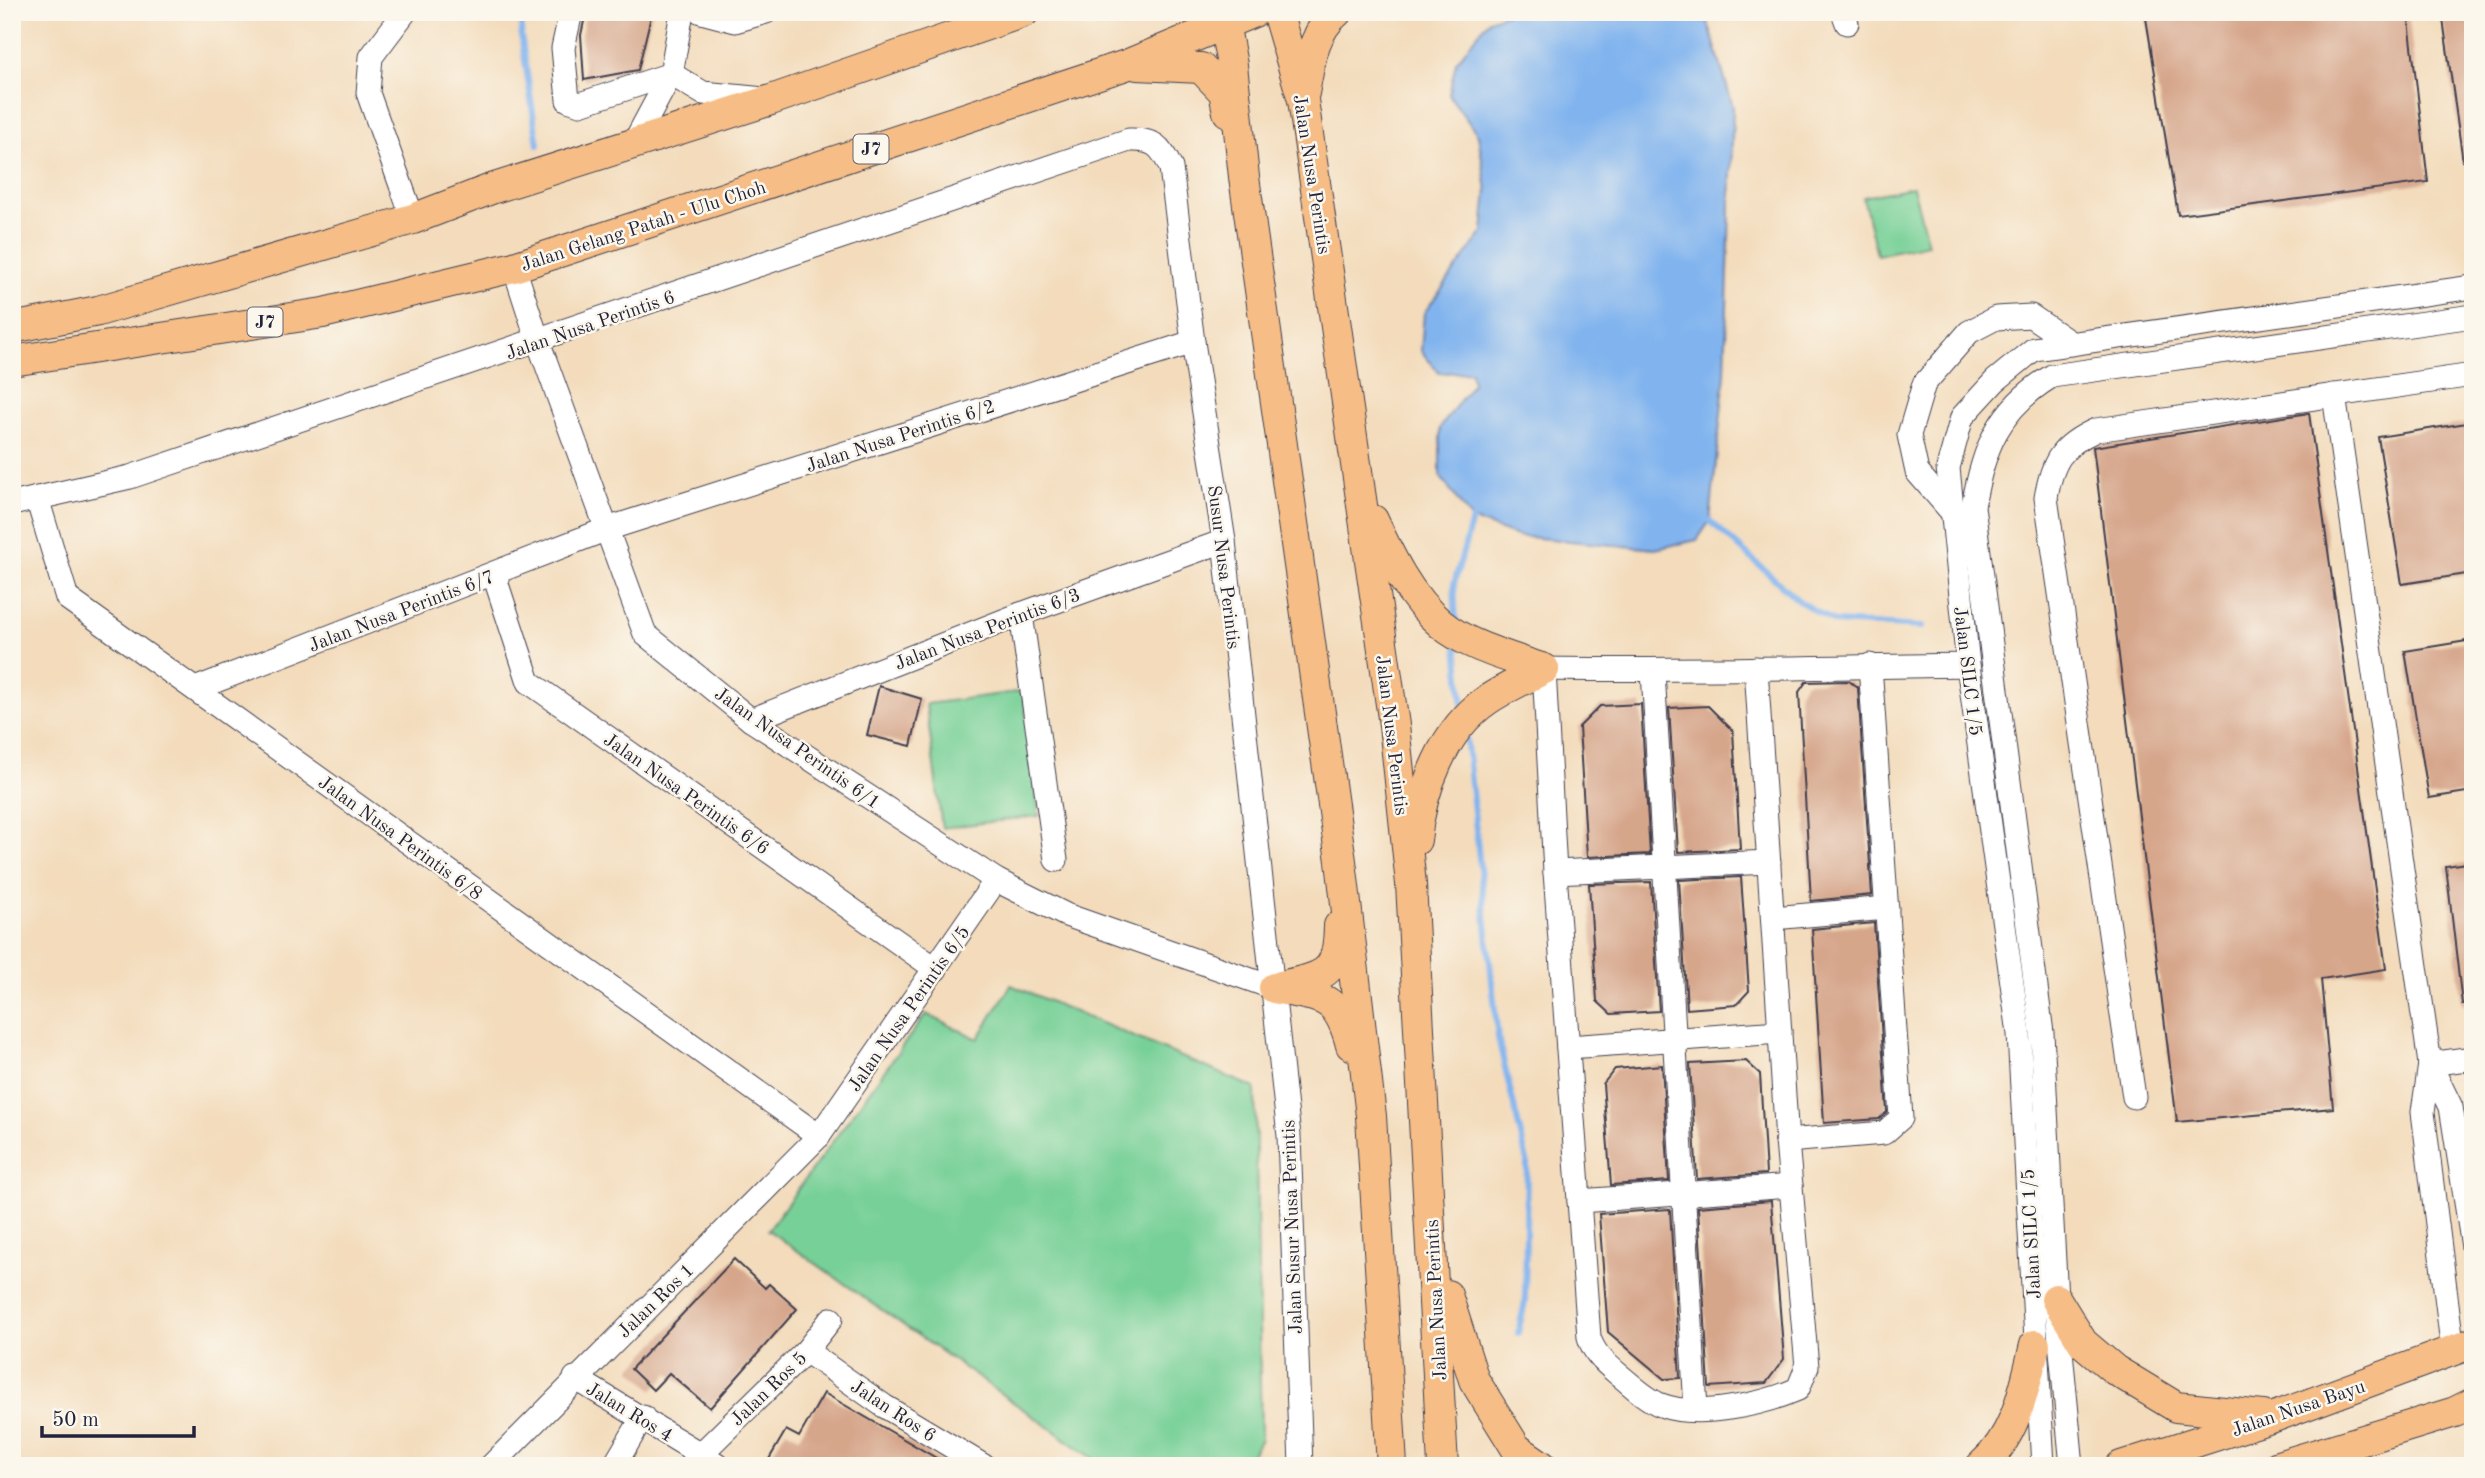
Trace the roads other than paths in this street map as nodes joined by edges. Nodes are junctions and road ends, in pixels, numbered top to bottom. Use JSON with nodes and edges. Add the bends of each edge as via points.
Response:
{"nodes":[{"id":1,"x":405,"y":12,"type":"edge"},
{"id":2,"x":571,"y":12,"type":"edge"},
{"id":3,"x":682,"y":12,"type":"edge"},
{"id":4,"x":701,"y":12,"type":"edge"},
{"id":5,"x":766,"y":12,"type":"edge"},
{"id":6,"x":1024,"y":12,"type":"edge"},
{"id":7,"x":1254,"y":12,"type":"edge"},
{"id":8,"x":1277,"y":12,"type":"edge"},
{"id":9,"x":1337,"y":12,"type":"edge"},
{"id":10,"x":1223,"y":18,"type":"edge"},
{"id":11,"x":1126,"y":65,"type":"junction"},
{"id":12,"x":671,"y":74,"type":"junction"},
{"id":13,"x":771,"y":100,"type":"junction"},
{"id":14,"x":1303,"y":100,"type":"junction"},
{"id":15,"x":633,"y":145,"type":"junction"},
{"id":16,"x":1162,"y":148,"type":"joint"},
{"id":17,"x":1244,"y":177,"type":"junction"},
{"id":18,"x":413,"y":219,"type":"junction"},
{"id":19,"x":514,"y":267,"type":"junction"},
{"id":20,"x":2473,"y":287,"type":"edge"},
{"id":21,"x":2473,"y":316,"type":"edge"},
{"id":22,"x":12,"y":328,"type":"edge"},
{"id":23,"x":538,"y":341,"type":"junction"},
{"id":24,"x":1192,"y":341,"type":"junction"},
{"id":25,"x":2072,"y":344,"type":"junction"},
{"id":26,"x":12,"y":361,"type":"edge"},
{"id":27,"x":2473,"y":375,"type":"edge"},
{"id":28,"x":2334,"y":395,"type":"junction"},
{"id":29,"x":1360,"y":492,"type":"junction"},
{"id":30,"x":37,"y":498,"type":"junction"},
{"id":31,"x":12,"y":504,"type":"edge"},
{"id":32,"x":1950,"y":510,"type":"junction"},
{"id":33,"x":607,"y":529,"type":"junction"},
{"id":34,"x":1224,"y":541,"type":"junction"},
{"id":35,"x":494,"y":575,"type":"junction"},
{"id":36,"x":1021,"y":614,"type":"junction"},
{"id":37,"x":1870,"y":665,"type":"junction"},
{"id":38,"x":1968,"y":665,"type":"junction"},
{"id":39,"x":1756,"y":668,"type":"junction"},
{"id":40,"x":1544,"y":669,"type":"junction"},
{"id":41,"x":1653,"y":671,"type":"junction"},
{"id":42,"x":195,"y":689,"type":"junction"},
{"id":43,"x":751,"y":720,"type":"junction"},
{"id":44,"x":1056,"y":860,"type":"dead end"},
{"id":45,"x":1340,"y":861,"type":"junction"},
{"id":46,"x":1769,"y":862,"type":"junction"},
{"id":47,"x":1664,"y":867,"type":"junction"},
{"id":48,"x":1555,"y":872,"type":"junction"},
{"id":49,"x":996,"y":880,"type":"junction"},
{"id":50,"x":1412,"y":884,"type":"junction"},
{"id":51,"x":1887,"y":908,"type":"junction"},
{"id":52,"x":1773,"y":918,"type":"junction"},
{"id":53,"x":936,"y":969,"type":"junction"},
{"id":54,"x":1274,"y":988,"type":"junction"},
{"id":55,"x":1780,"y":1032,"type":"junction"},
{"id":56,"x":1675,"y":1039,"type":"junction"},
{"id":57,"x":1568,"y":1047,"type":"junction"},
{"id":58,"x":2473,"y":1058,"type":"edge"},
{"id":59,"x":2431,"y":1064,"type":"junction"},
{"id":60,"x":2134,"y":1097,"type":"dead end"},
{"id":61,"x":1371,"y":1116,"type":"junction"},
{"id":62,"x":819,"y":1136,"type":"junction"},
{"id":63,"x":1787,"y":1141,"type":"junction"},
{"id":64,"x":1428,"y":1173,"type":"junction"},
{"id":65,"x":2463,"y":1182,"type":"junction"},
{"id":66,"x":1791,"y":1186,"type":"junction"},
{"id":67,"x":2432,"y":1188,"type":"junction"},
{"id":68,"x":1684,"y":1194,"type":"junction"},
{"id":69,"x":1579,"y":1201,"type":"junction"},
{"id":70,"x":2473,"y":1247,"type":"edge"},
{"id":71,"x":2056,"y":1299,"type":"junction"},
{"id":72,"x":831,"y":1319,"type":"dead end"},
{"id":73,"x":2035,"y":1345,"type":"junction"},
{"id":74,"x":2463,"y":1348,"type":"edge"},
{"id":75,"x":806,"y":1351,"type":"junction"},
{"id":76,"x":575,"y":1378,"type":"junction"},
{"id":77,"x":2473,"y":1403,"type":"edge"},
{"id":78,"x":1696,"y":1409,"type":"junction"},
{"id":79,"x":643,"y":1417,"type":"junction"},
{"id":80,"x":2274,"y":1417,"type":"junction"},
{"id":81,"x":710,"y":1460,"type":"edge"},
{"id":82,"x":491,"y":1466,"type":"edge"},
{"id":83,"x":614,"y":1466,"type":"edge"},
{"id":84,"x":984,"y":1466,"type":"edge"},
{"id":85,"x":1301,"y":1466,"type":"edge"},
{"id":86,"x":1392,"y":1466,"type":"edge"},
{"id":87,"x":1443,"y":1466,"type":"edge"},
{"id":88,"x":1542,"y":1466,"type":"edge"},
{"id":89,"x":1981,"y":1466,"type":"edge"},
{"id":90,"x":2043,"y":1466,"type":"edge"},
{"id":91,"x":2072,"y":1466,"type":"edge"},
{"id":92,"x":2121,"y":1466,"type":"edge"},
{"id":93,"x":2278,"y":1466,"type":"edge"}],
"edges":[{"from":1,"to":18,"type":"street","via":[[371,57],[367,83]]},
{"from":2,"to":12,"type":"street","via":[[563,48],[568,100],[580,104]]},
{"from":3,"to":12,"type":"street"},
{"from":4,"to":5,"type":"street","via":[[735,21]]},
{"from":6,"to":13,"type":"main road"},
{"from":7,"to":10,"type":"main road","name":"Jalan Gelang Patah - Ulu Choh","number":"J7"},
{"from":8,"to":14,"type":"main road","name":"Jalan Nusa Perintis"},
{"from":9,"to":14,"type":"main road","via":[[1326,21],[1312,47]]},
{"from":10,"to":11,"type":"main road","name":"Jalan Gelang Patah - Ulu Choh","number":"J7"},
{"from":10,"to":17,"type":"main road"},
{"from":11,"to":17,"type":"main road","via":[[1201,68],[1212,77],[1224,92]]},
{"from":11,"to":19,"type":"main road","name":"Jalan Gelang Patah - Ulu Choh","number":"J7"},
{"from":12,"to":13,"type":"street","via":[[703,93]]},
{"from":12,"to":15,"type":"street"},
{"from":13,"to":15,"type":"main road"},
{"from":14,"to":29,"type":"main road","name":"Jalan Nusa Perintis"},
{"from":15,"to":18,"type":"main road","via":[[491,189]]},
{"from":16,"to":23,"type":"street","name":"Jalan Nusa Perintis 6","via":[[1149,139],[1129,140]]},
{"from":16,"to":24,"type":"street","name":"Susur Nusa Perintis","via":[[1171,168]]},
{"from":17,"to":45,"type":"main road"},
{"from":18,"to":22,"type":"main road","via":[[98,312]]},
{"from":19,"to":23,"type":"street","name":"Jalan Nusa Perintis 6/1"},
{"from":19,"to":26,"type":"main road","name":"Jalan Gelang Patah - Ulu Choh","number":"J7","via":[[323,313]]},
{"from":20,"to":25,"type":"street","name":"Jalan SILC 1/5"},
{"from":21,"to":71,"type":"street","name":"Jalan SILC 1/5","via":[[2052,376],[2028,390],[1999,424],[1980,465],[1973,507],[2042,1033]]},
{"from":23,"to":30,"type":"street","name":"Jalan Nusa Perintis 6","via":[[130,477]]},
{"from":23,"to":33,"type":"street","name":"Jalan Nusa Perintis 6/1"},
{"from":24,"to":33,"type":"street","name":"Jalan Nusa Perintis 6/2"},
{"from":24,"to":34,"type":"street","name":"Susur Nusa Perintis"},
{"from":25,"to":32,"type":"street","name":"Jalan SILC 1/5","via":[[2034,349],[1995,381],[1962,417],[1948,468]]},
{"from":25,"to":32,"type":"street","via":[[2031,316],[1996,318],[1969,332],[1924,383],[1909,435],[1917,472]]},
{"from":27,"to":28,"type":"street"},
{"from":28,"to":59,"type":"street"},
{"from":28,"to":60,"type":"street","via":[[2096,430],[2075,440],[2059,456],[2049,478],[2046,498]]},
{"from":29,"to":40,"type":"main road","via":[[1398,572],[1441,624],[1477,645]]},
{"from":29,"to":50,"type":"main road","name":"Jalan Nusa Perintis"},
{"from":30,"to":31,"type":"street","name":"Jalan Nusa Perintis 6"},
{"from":30,"to":42,"type":"street","name":"Jalan Nusa Perintis 6/8","via":[[67,598]]},
{"from":32,"to":38,"type":"street","name":"Jalan SILC 1/5"},
{"from":33,"to":35,"type":"street","name":"Jalan Nusa Perintis 6/7"},
{"from":33,"to":43,"type":"street","name":"Jalan Nusa Perintis 6/1","via":[[645,634]]},
{"from":34,"to":36,"type":"street","name":"Jalan Nusa Perintis 6/3"},
{"from":34,"to":54,"type":"street","name":"Susur Nusa Perintis"},
{"from":35,"to":42,"type":"street","name":"Jalan Nusa Perintis 6/7"},
{"from":35,"to":53,"type":"street","name":"Jalan Nusa Perintis 6/6","via":[[529,682]]},
{"from":36,"to":43,"type":"street","name":"Jalan Nusa Perintis 6/3"},
{"from":36,"to":44,"type":"street"},
{"from":37,"to":38,"type":"street"},
{"from":37,"to":39,"type":"street"},
{"from":37,"to":51,"type":"street"},
{"from":38,"to":73,"type":"street","name":"Jalan SILC 1/5","via":[[2019,1034]]},
{"from":39,"to":41,"type":"street"},
{"from":39,"to":46,"type":"street"},
{"from":40,"to":41,"type":"street"},
{"from":40,"to":48,"type":"street"},
{"from":40,"to":50,"type":"main road","via":[[1486,701],[1439,757],[1418,814]]},
{"from":41,"to":47,"type":"street"},
{"from":42,"to":62,"type":"street","name":"Jalan Nusa Perintis 6/8"},
{"from":43,"to":49,"type":"street","name":"Jalan Nusa Perintis 6/1"},
{"from":45,"to":54,"type":"main road","via":[[1338,954],[1324,973]]},
{"from":45,"to":61,"type":"main road"},
{"from":46,"to":47,"type":"street"},
{"from":46,"to":52,"type":"street"},
{"from":47,"to":48,"type":"street"},
{"from":47,"to":56,"type":"street"},
{"from":48,"to":57,"type":"street"},
{"from":49,"to":53,"type":"street","name":"Jalan Nusa Perintis 6/5"},
{"from":49,"to":54,"type":"street","name":"Jalan Nusa Perintis 6/1","via":[[1066,915]]},
{"from":50,"to":64,"type":"main road","name":"Jalan Nusa Perintis"},
{"from":51,"to":52,"type":"street"},
{"from":51,"to":63,"type":"street","via":[[1901,1118],[1884,1133]]},
{"from":52,"to":55,"type":"street"},
{"from":53,"to":62,"type":"street","name":"Jalan Nusa Perintis 6/5"},
{"from":54,"to":61,"type":"main road","via":[[1331,1003],[1344,1018]]},
{"from":54,"to":85,"type":"street","name":"Jalan Susur Nusa Perintis","via":[[1289,1136]]},
{"from":55,"to":56,"type":"street"},
{"from":55,"to":63,"type":"street"},
{"from":56,"to":57,"type":"street"},
{"from":56,"to":68,"type":"street"},
{"from":57,"to":69,"type":"street"},
{"from":58,"to":59,"type":"street"},
{"from":59,"to":65,"type":"street","via":[[2451,1107]]},
{"from":59,"to":67,"type":"street","via":[[2423,1112]]},
{"from":61,"to":86,"type":"main road"},
{"from":62,"to":76,"type":"street","name":"Jalan Ros 1"},
{"from":63,"to":66,"type":"street"},
{"from":64,"to":87,"type":"main road","name":"Jalan Nusa Perintis"},
{"from":64,"to":88,"type":"main road","via":[[1449,1308],[1474,1380],[1516,1448]]},
{"from":65,"to":67,"type":"street"},
{"from":65,"to":70,"type":"street"},
{"from":66,"to":68,"type":"street"},
{"from":66,"to":78,"type":"street","via":[[1807,1367],[1797,1389],[1771,1401]]},
{"from":67,"to":74,"type":"street"},
{"from":68,"to":69,"type":"street"},
{"from":68,"to":78,"type":"street"},
{"from":69,"to":78,"type":"street","via":[[1592,1348],[1646,1397],[1674,1409]]},
{"from":71,"to":80,"type":"main road","via":[[2083,1343],[2115,1370],[2176,1407]]},
{"from":71,"to":91,"type":"street","name":"Jalan SILC 1/5"},
{"from":72,"to":75,"type":"street","name":"Jalan Ros 5"},
{"from":73,"to":89,"type":"main road","via":[[2017,1417],[1996,1453]]},
{"from":73,"to":90,"type":"street","name":"Jalan SILC 1/5"},
{"from":74,"to":80,"type":"main road","name":"Jalan Nusa Bayu"},
{"from":75,"to":81,"type":"street","name":"Jalan Ros 5"},
{"from":75,"to":84,"type":"street","name":"Jalan Ros 6","via":[[884,1406]]},
{"from":76,"to":79,"type":"street","name":"Jalan Ros 4"},
{"from":76,"to":82,"type":"street","name":"Jalan Ros 1"},
{"from":77,"to":93,"type":"main road"},
{"from":79,"to":81,"type":"street","name":"Jalan Ros 4"},
{"from":79,"to":83,"type":"street"},
{"from":80,"to":92,"type":"main road","name":"Jalan Nusa Bayu"}]}
